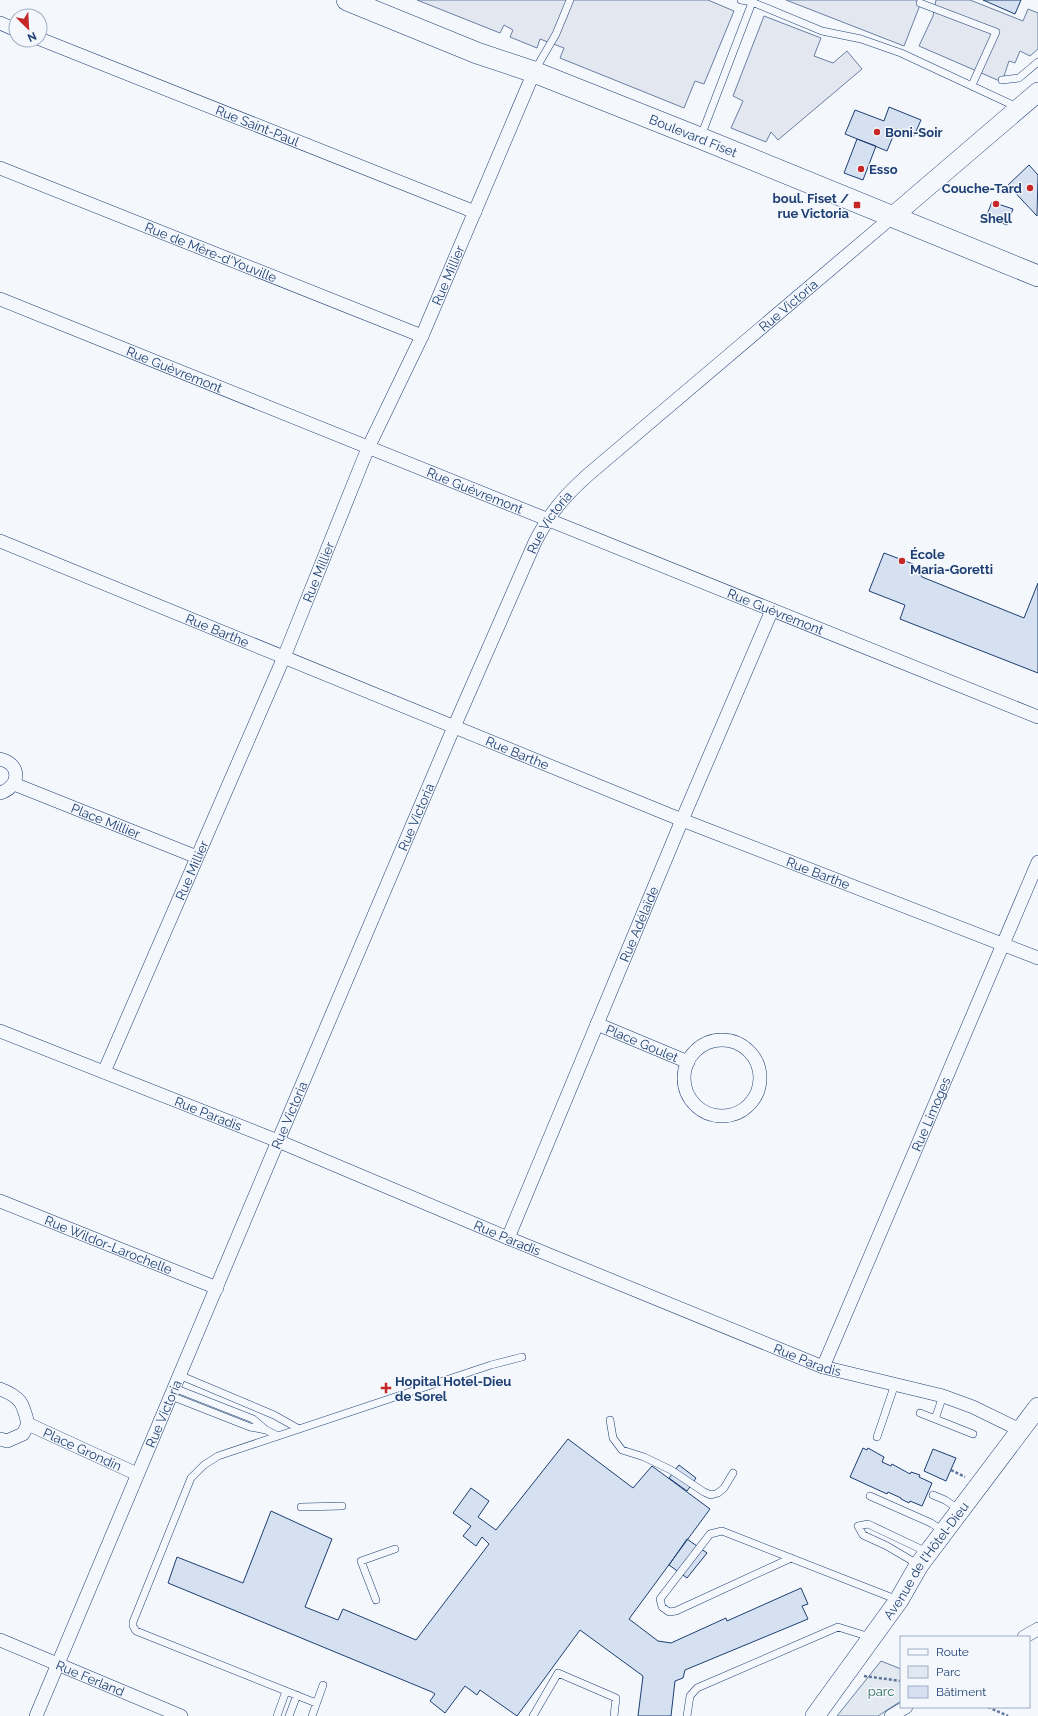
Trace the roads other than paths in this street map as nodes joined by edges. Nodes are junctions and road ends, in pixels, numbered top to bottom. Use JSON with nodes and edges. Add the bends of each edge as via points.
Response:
{"nodes":[{"id":1,"x":570,"y":0,"type":"edge"},
{"id":2,"x":741,"y":0,"type":"edge"},
{"id":3,"x":355,"y":1,"type":"edge"},
{"id":4,"x":753,"y":1,"type":"edge"},
{"id":5,"x":920,"y":3,"type":"dead end"},
{"id":6,"x":48,"y":42,"type":"edge"},
{"id":7,"x":1038,"y":62,"type":"edge"},
{"id":8,"x":534,"y":72,"type":"junction"},
{"id":9,"x":1002,"y":80,"type":"dead end"},
{"id":10,"x":972,"y":85,"type":"junction"},
{"id":11,"x":1038,"y":92,"type":"edge"},
{"id":12,"x":1019,"y":108,"type":"junction"},
{"id":13,"x":700,"y":138,"type":"junction"},
{"id":14,"x":0,"y":168,"type":"edge"},
{"id":15,"x":475,"y":212,"type":"junction"},
{"id":16,"x":892,"y":217,"type":"junction"},
{"id":17,"x":1038,"y":276,"type":"edge"},
{"id":18,"x":0,"y":299,"type":"edge"},
{"id":19,"x":422,"y":336,"type":"junction"},
{"id":20,"x":368,"y":448,"type":"junction"},
{"id":21,"x":547,"y":520,"type":"junction"},
{"id":22,"x":0,"y":541,"type":"edge"},
{"id":23,"x":772,"y":610,"type":"junction"},
{"id":24,"x":284,"y":657,"type":"junction"},
{"id":25,"x":1038,"y":717,"type":"edge"},
{"id":26,"x":454,"y":727,"type":"junction"},
{"id":27,"x":0,"y":759,"type":"edge"},
{"id":28,"x":14,"y":784,"type":"junction"},
{"id":29,"x":0,"y":793,"type":"edge"},
{"id":30,"x":682,"y":820,"type":"junction"},
{"id":31,"x":197,"y":857,"type":"junction"},
{"id":32,"x":1038,"y":862,"type":"edge"},
{"id":33,"x":1003,"y":944,"type":"junction"},
{"id":34,"x":1038,"y":958,"type":"edge"},
{"id":35,"x":597,"y":1024,"type":"junction"},
{"id":36,"x":0,"y":1031,"type":"edge"},
{"id":37,"x":688,"y":1062,"type":"junction"},
{"id":38,"x":104,"y":1072,"type":"junction"},
{"id":39,"x":278,"y":1141,"type":"junction"},
{"id":40,"x":0,"y":1201,"type":"edge"},
{"id":41,"x":508,"y":1238,"type":"junction"},
{"id":42,"x":217,"y":1288,"type":"junction"},
{"id":43,"x":522,"y":1357,"type":"dead end"},
{"id":44,"x":823,"y":1367,"type":"junction"},
{"id":45,"x":179,"y":1376,"type":"junction"},
{"id":46,"x":895,"y":1384,"type":"junction"},
{"id":47,"x":0,"y":1389,"type":"edge"},
{"id":48,"x":172,"y":1392,"type":"junction"},
{"id":49,"x":944,"y":1396,"type":"junction"},
{"id":50,"x":1038,"y":1407,"type":"edge"},
{"id":51,"x":920,"y":1413,"type":"dead end"},
{"id":52,"x":935,"y":1419,"type":"junction"},
{"id":53,"x":610,"y":1420,"type":"dead end"},
{"id":54,"x":28,"y":1424,"type":"junction"},
{"id":55,"x":299,"y":1429,"type":"junction"},
{"id":56,"x":1020,"y":1430,"type":"junction"},
{"id":57,"x":973,"y":1434,"type":"dead end"},
{"id":58,"x":278,"y":1436,"type":"junction"},
{"id":59,"x":877,"y":1437,"type":"dead end"},
{"id":60,"x":0,"y":1439,"type":"edge"},
{"id":61,"x":733,"y":1473,"type":"dead end"},
{"id":62,"x":137,"y":1474,"type":"junction"},
{"id":63,"x":933,"y":1495,"type":"dead end"},
{"id":64,"x":870,"y":1496,"type":"dead end"},
{"id":65,"x":301,"y":1506,"type":"dead end"},
{"id":66,"x":342,"y":1506,"type":"dead end"},
{"id":67,"x":960,"y":1510,"type":"junction"},
{"id":68,"x":944,"y":1532,"type":"junction"},
{"id":69,"x":395,"y":1549,"type":"dead end"},
{"id":70,"x":791,"y":1558,"type":"junction"},
{"id":71,"x":924,"y":1559,"type":"junction"},
{"id":72,"x":376,"y":1600,"type":"dead end"},
{"id":73,"x":898,"y":1600,"type":"junction"},
{"id":74,"x":1038,"y":1629,"type":"edge"},
{"id":75,"x":1026,"y":1636,"type":"edge"},
{"id":76,"x":872,"y":1638,"type":"junction"},
{"id":77,"x":0,"y":1640,"type":"edge"},
{"id":78,"x":57,"y":1664,"type":"junction"},
{"id":79,"x":324,"y":1685,"type":"dead end"},
{"id":80,"x":286,"y":1691,"type":"junction"},
{"id":81,"x":298,"y":1695,"type":"junction"},
{"id":82,"x":316,"y":1703,"type":"junction"},
{"id":83,"x":904,"y":1708,"type":"edge"},
{"id":84,"x":36,"y":1716,"type":"edge"},
{"id":85,"x":181,"y":1716,"type":"edge"},
{"id":86,"x":277,"y":1716,"type":"edge"},
{"id":87,"x":289,"y":1716,"type":"edge"},
{"id":88,"x":312,"y":1716,"type":"edge"},
{"id":89,"x":533,"y":1716,"type":"edge"},
{"id":90,"x":614,"y":1716,"type":"edge"},
{"id":91,"x":687,"y":1716,"type":"edge"},
{"id":92,"x":815,"y":1716,"type":"edge"},
{"id":93,"x":891,"y":1716,"type":"edge"}],
"edges":[{"from":1,"to":8,"type":"lane","via":[[556,34]]},
{"from":2,"to":4,"type":"lane"},
{"from":3,"to":8,"type":"main road","name":"Boulevard Fiset","via":[[477,53]]},
{"from":4,"to":10,"type":"lane","via":[[822,31],[861,39],[901,53]]},
{"from":4,"to":13,"type":"lane"},
{"from":5,"to":10,"type":"lane","via":[[996,32]]},
{"from":6,"to":15,"type":"street","name":"Rue Saint-Paul"},
{"from":7,"to":9,"type":"lane","via":[[1019,78]]},
{"from":8,"to":13,"type":"main road","name":"Boulevard Fiset"},
{"from":8,"to":15,"type":"street","name":"Rue Millier"},
{"from":10,"to":12,"type":"lane"},
{"from":11,"to":12,"type":"street","name":"Rue Victoria"},
{"from":12,"to":16,"type":"street","name":"Rue Victoria"},
{"from":13,"to":16,"type":"main road","name":"Boulevard Fiset"},
{"from":14,"to":19,"type":"street","name":"Rue de Mère-d'Youville"},
{"from":15,"to":19,"type":"street","name":"Rue Millier"},
{"from":16,"to":17,"type":"main road","name":"Boulevard Fiset"},
{"from":16,"to":21,"type":"street","name":"Rue Victoria","via":[[577,484]]},
{"from":18,"to":20,"type":"street","name":"Rue Guèvremont"},
{"from":19,"to":20,"type":"street","name":"Rue Millier"},
{"from":20,"to":21,"type":"street","name":"Rue Guèvremont"},
{"from":20,"to":24,"type":"street","name":"Rue Millier"},
{"from":21,"to":23,"type":"street","name":"Rue Guèvremont"},
{"from":21,"to":26,"type":"street","name":"Rue Victoria"},
{"from":22,"to":24,"type":"street","name":"Rue Barthe"},
{"from":23,"to":25,"type":"street","name":"Rue Guèvremont"},
{"from":23,"to":30,"type":"street","name":"Rue Adélaïde"},
{"from":24,"to":26,"type":"street","name":"Rue Barthe"},
{"from":24,"to":31,"type":"street","name":"Rue Millier"},
{"from":26,"to":30,"type":"street","name":"Rue Barthe"},
{"from":26,"to":39,"type":"street","name":"Rue Victoria"},
{"from":27,"to":28,"type":"street","via":[[11,763],[16,773]]},
{"from":28,"to":29,"type":"street","via":[[8,791]]},
{"from":28,"to":31,"type":"street","name":"Place Millier"},
{"from":30,"to":33,"type":"street","name":"Rue Barthe"},
{"from":30,"to":35,"type":"street","name":"Rue Adélaïde"},
{"from":31,"to":38,"type":"street","name":"Rue Millier"},
{"from":32,"to":33,"type":"street","name":"Rue Limoges"},
{"from":33,"to":34,"type":"street","name":"Rue Barthe"},
{"from":33,"to":44,"type":"street","name":"Rue Limoges"},
{"from":35,"to":37,"type":"street","name":"Place Goulet"},
{"from":35,"to":41,"type":"street","name":"Rue Adélaïde"},
{"from":36,"to":38,"type":"street","name":"Rue Paradis"},
{"from":37,"to":37,"type":"street","name":"Place Goulet","via":[[695,1051],[717,1040],[730,1040],[742,1045],[758,1064],[760,1076],[753,1100],[733,1114],[721,1116],[698,1107],[685,1086],[684,1074]]},
{"from":38,"to":39,"type":"street","name":"Rue Paradis"},
{"from":39,"to":41,"type":"street","name":"Rue Paradis"},
{"from":39,"to":42,"type":"street","name":"Rue Victoria"},
{"from":40,"to":42,"type":"street","name":"Rue Wildor-Larochelle"},
{"from":41,"to":44,"type":"street","name":"Rue Paradis"},
{"from":42,"to":45,"type":"street","name":"Rue Victoria"},
{"from":43,"to":55,"type":"lane"},
{"from":44,"to":46,"type":"street","name":"Rue Paradis"},
{"from":45,"to":48,"type":"street","name":"Rue Victoria"},
{"from":45,"to":55,"type":"lane","via":[[274,1415]]},
{"from":46,"to":49,"type":"street","name":"Rue Paradis"},
{"from":46,"to":59,"type":"lane"},
{"from":47,"to":54,"type":"street","name":"Place Grondin","via":[[18,1399],[24,1406]]},
{"from":48,"to":58,"type":"lane","via":[[253,1419]]},
{"from":48,"to":62,"type":"street","name":"Rue Victoria"},
{"from":49,"to":52,"type":"lane"},
{"from":49,"to":56,"type":"street","name":"Rue Paradis"},
{"from":50,"to":56,"type":"street","name":"Avenue de l'Hôtel-Dieu"},
{"from":51,"to":52,"type":"lane"},
{"from":52,"to":57,"type":"lane"},
{"from":53,"to":61,"type":"lane","via":[[613,1438],[622,1450],[672,1470],[704,1492],[718,1494]]},
{"from":54,"to":60,"type":"street","name":"Place Grondin","via":[[23,1434],[7,1442]]},
{"from":54,"to":62,"type":"street","name":"Place Grondin"},
{"from":55,"to":58,"type":"lane"},
{"from":56,"to":67,"type":"street","name":"Avenue de l'Hôtel-Dieu"},
{"from":58,"to":80,"type":"lane","via":[[218,1456],[191,1478],[133,1626],[136,1631]]},
{"from":62,"to":78,"type":"street","name":"Rue Victoria"},
{"from":63,"to":67,"type":"lane"},
{"from":64,"to":68,"type":"lane","via":[[931,1523]]},
{"from":65,"to":66,"type":"lane"},
{"from":67,"to":68,"type":"street","name":"Avenue de l'Hôtel-Dieu"},
{"from":68,"to":71,"type":"street","name":"Avenue de l'Hôtel-Dieu"},
{"from":69,"to":72,"type":"lane","via":[[361,1562]]},
{"from":70,"to":70,"type":"lane","via":[[722,1531],[710,1534],[660,1599],[662,1607],[669,1612],[676,1611]]},
{"from":70,"to":73,"type":"lane"},
{"from":71,"to":71,"type":"lane","via":[[868,1524],[858,1526],[863,1535]]},
{"from":71,"to":73,"type":"street","name":"Avenue de l'Hôtel-Dieu"},
{"from":73,"to":76,"type":"street","name":"Avenue de l'Hôtel-Dieu"},
{"from":74,"to":75,"type":"street"},
{"from":76,"to":91,"type":"lane","via":[[838,1627],[697,1688],[690,1696]]},
{"from":76,"to":92,"type":"street","name":"Avenue de l'Hôtel-Dieu"},
{"from":77,"to":78,"type":"street","name":"Rue Ferland"},
{"from":78,"to":84,"type":"street","name":"Rue Victoria"},
{"from":78,"to":85,"type":"street","name":"Rue Ferland"},
{"from":79,"to":82,"type":"lane"},
{"from":80,"to":81,"type":"lane"},
{"from":80,"to":86,"type":"lane"},
{"from":81,"to":82,"type":"lane"},
{"from":81,"to":87,"type":"lane"},
{"from":82,"to":88,"type":"lane"},
{"from":83,"to":93,"type":"street"},
{"from":89,"to":90,"type":"lane","via":[[558,1673],[616,1698]]}]}
